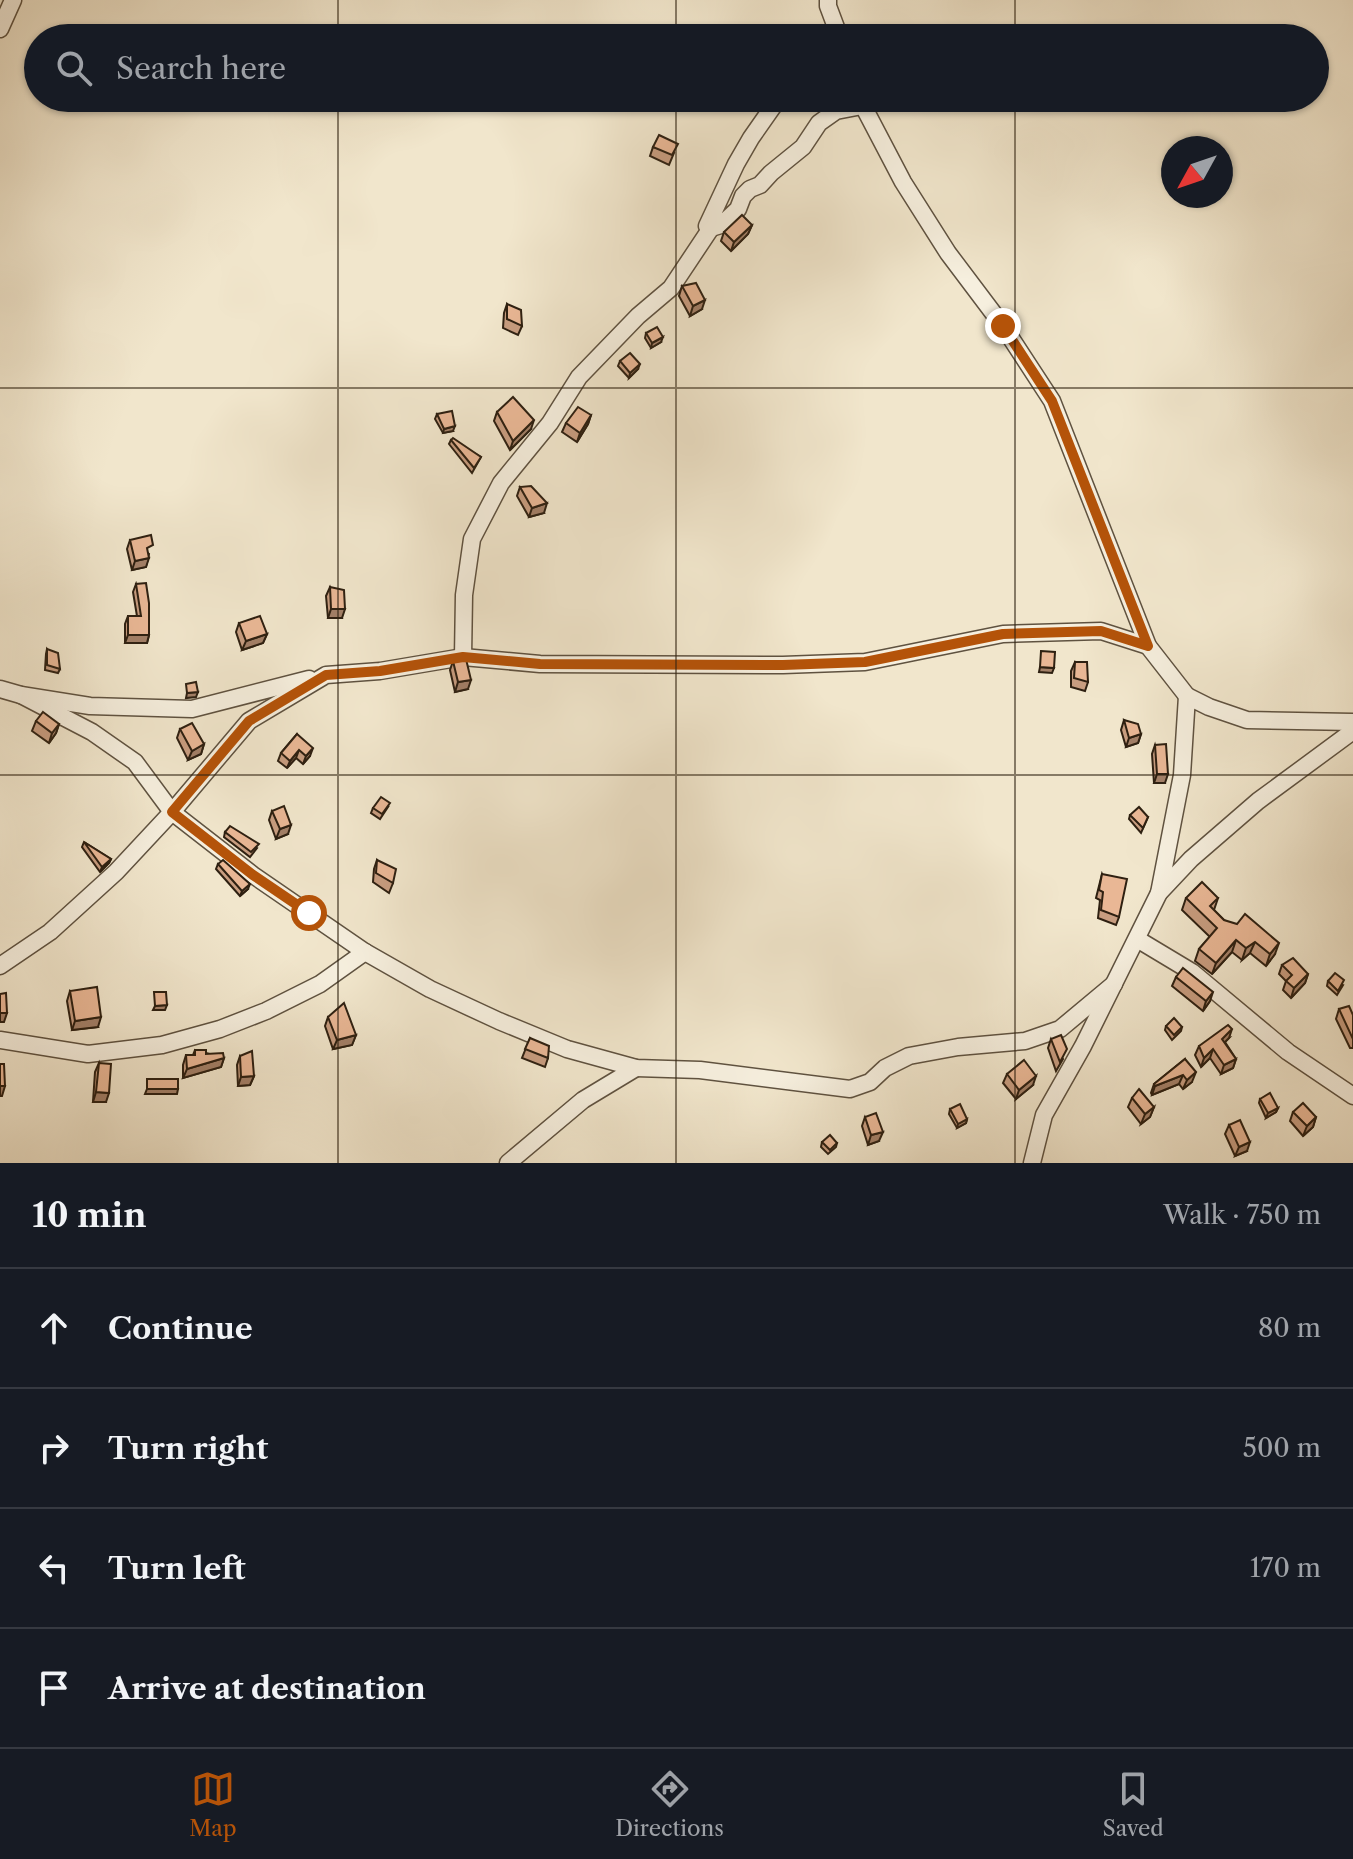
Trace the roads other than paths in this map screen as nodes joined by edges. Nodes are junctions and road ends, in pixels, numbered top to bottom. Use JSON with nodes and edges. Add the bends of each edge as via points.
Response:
{"nodes":[{"id":1,"x":13,"y":0,"type":"edge"},
{"id":2,"x":828,"y":0,"type":"edge"},
{"id":3,"x":833,"y":24,"type":"edge"},
{"id":4,"x":0,"y":29,"type":"edge"},
{"id":5,"x":769,"y":112,"type":"edge"},
{"id":6,"x":835,"y":112,"type":"edge"},
{"id":7,"x":866,"y":112,"type":"edge"},
{"id":8,"x":711,"y":228,"type":"junction"},
{"id":9,"x":1148,"y":646,"type":"junction"},
{"id":10,"x":463,"y":657,"type":"junction"},
{"id":11,"x":326,"y":675,"type":"junction"},
{"id":12,"x":0,"y":689,"type":"edge"},
{"id":13,"x":21,"y":695,"type":"junction"},
{"id":14,"x":1187,"y":696,"type":"junction"},
{"id":15,"x":1353,"y":722,"type":"edge"},
{"id":16,"x":1353,"y":731,"type":"edge"},
{"id":17,"x":172,"y":812,"type":"junction"},
{"id":18,"x":1159,"y":893,"type":"junction"},
{"id":19,"x":1137,"y":939,"type":"junction"},
{"id":20,"x":365,"y":952,"type":"junction"},
{"id":21,"x":0,"y":966,"type":"edge"},
{"id":22,"x":1114,"y":984,"type":"junction"},
{"id":23,"x":0,"y":1040,"type":"edge"},
{"id":24,"x":636,"y":1068,"type":"junction"},
{"id":25,"x":1353,"y":1096,"type":"edge"},
{"id":26,"x":508,"y":1163,"type":"edge"},
{"id":27,"x":1032,"y":1163,"type":"edge"}],
"edges":[{"from":1,"to":4,"type":"street"},
{"from":2,"to":3,"type":"street"},
{"from":5,"to":8,"type":"street","via":[[736,164],[707,226]]},
{"from":6,"to":8,"type":"street","via":[[819,123],[803,147],[750,189],[721,225]]},
{"from":7,"to":9,"type":"street","via":[[948,253],[1052,401]]},
{"from":8,"to":10,"type":"street","via":[[671,288],[579,377],[501,483],[472,539]]},
{"from":9,"to":10,"type":"street","via":[[1101,631],[1003,634],[865,662],[555,665]]},
{"from":9,"to":14,"type":"street"},
{"from":10,"to":11,"type":"street"},
{"from":11,"to":13,"type":"street","via":[[192,709],[90,706]]},
{"from":11,"to":17,"type":"street","via":[[249,721]]},
{"from":12,"to":13,"type":"street"},
{"from":13,"to":17,"type":"street","via":[[92,732],[135,762]]},
{"from":14,"to":15,"type":"street","via":[[1247,720]]},
{"from":14,"to":18,"type":"street","via":[[1182,775]]},
{"from":16,"to":18,"type":"street","via":[[1258,801]]},
{"from":17,"to":20,"type":"street"},
{"from":17,"to":21,"type":"street","via":[[50,932]]},
{"from":18,"to":19,"type":"street"},
{"from":19,"to":22,"type":"street"},
{"from":19,"to":25,"type":"street","via":[[1192,972],[1288,1052]]},
{"from":20,"to":23,"type":"street","via":[[320,984],[266,1011],[162,1045],[88,1054]]},
{"from":20,"to":24,"type":"street","via":[[499,1021],[567,1049]]},
{"from":22,"to":24,"type":"street","via":[[1060,1029],[1025,1041],[909,1056],[850,1089],[700,1070]]},
{"from":22,"to":27,"type":"street","via":[[1044,1115]]},
{"from":24,"to":26,"type":"street","via":[[583,1100]]}]}
